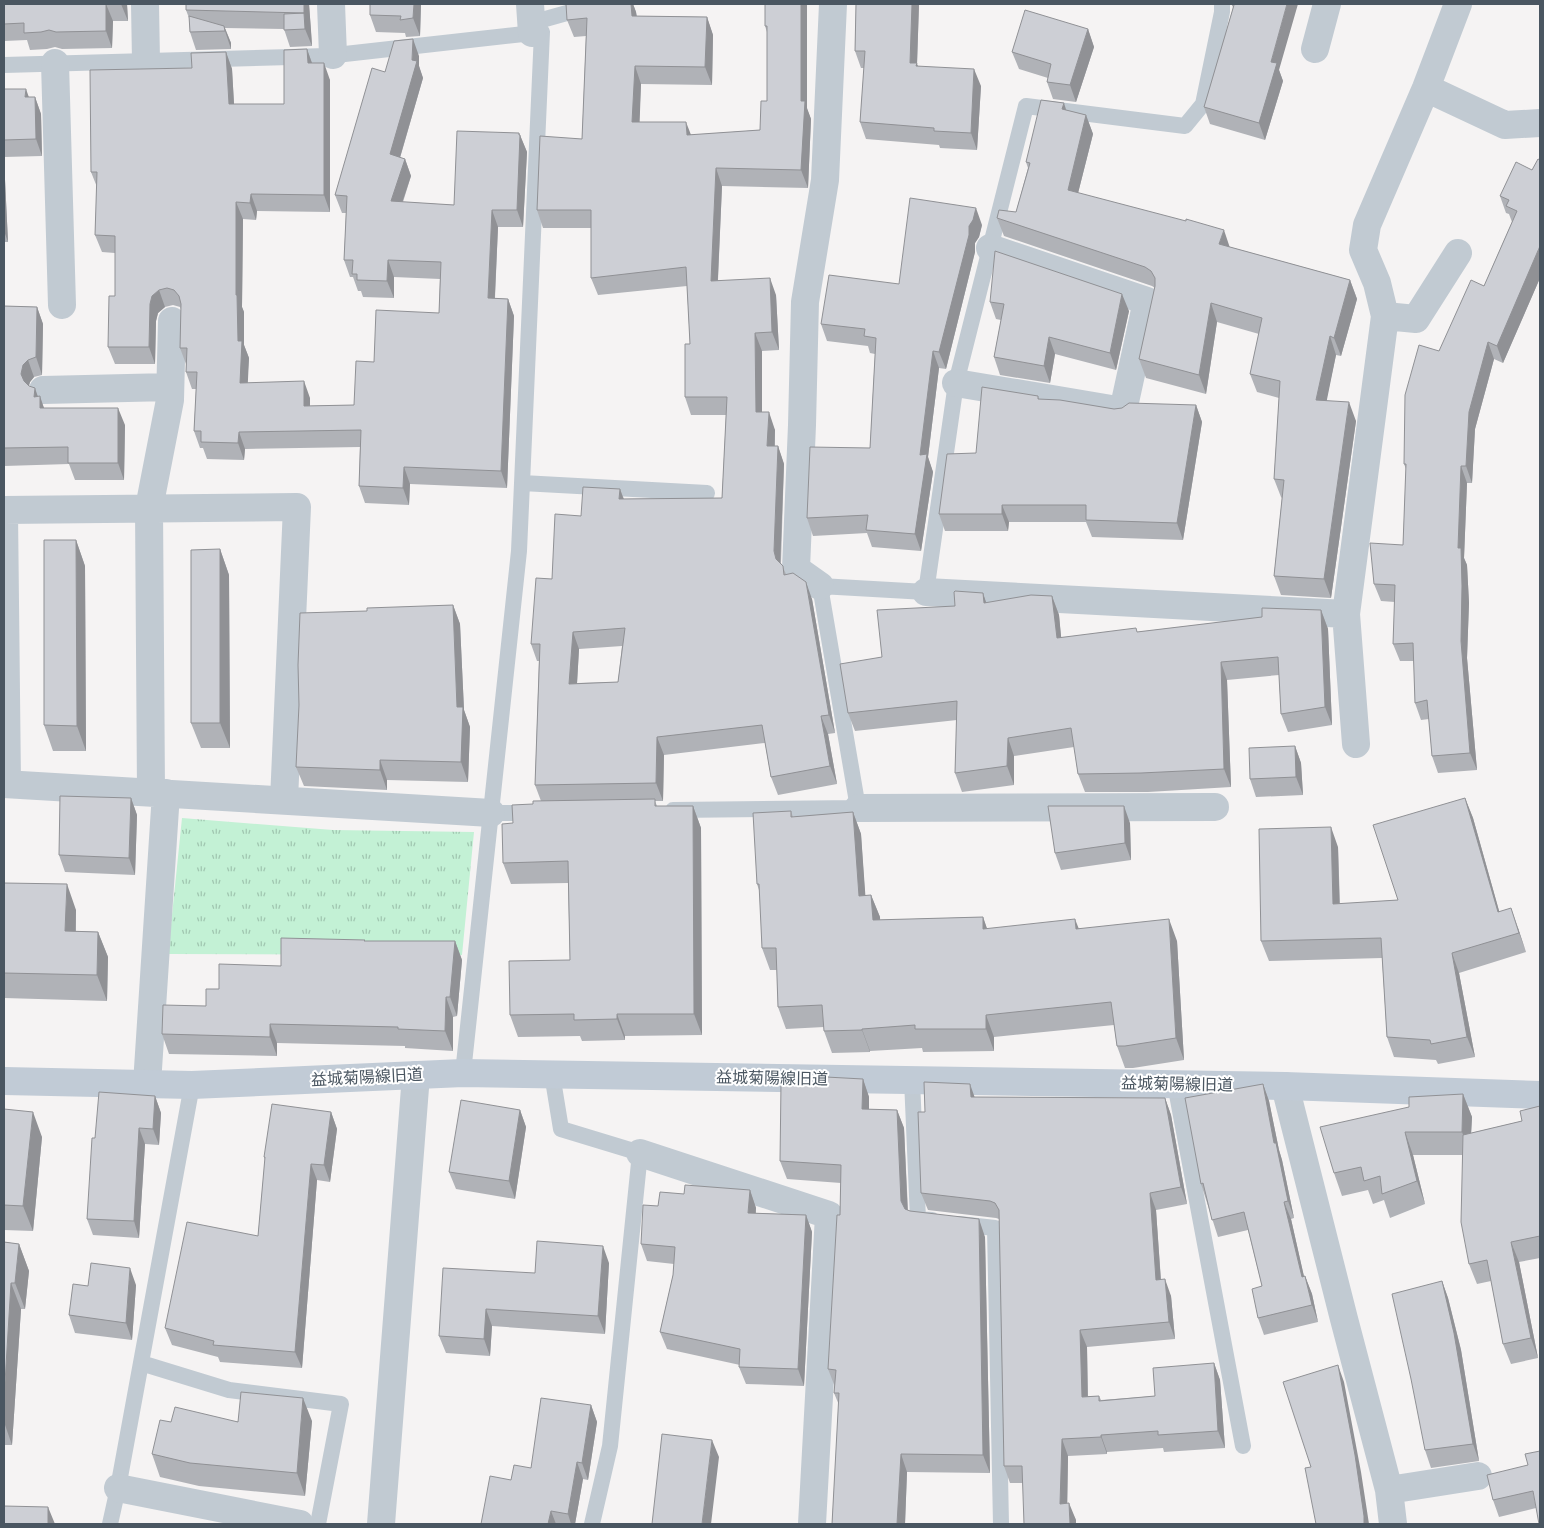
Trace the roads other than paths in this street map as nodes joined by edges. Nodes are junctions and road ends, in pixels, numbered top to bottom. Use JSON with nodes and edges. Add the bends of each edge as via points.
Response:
{"nodes":[{"id":1,"x":145,"y":4,"type":"edge"},
{"id":2,"x":331,"y":4,"type":"edge"},
{"id":3,"x":599,"y":4,"type":"edge"},
{"id":4,"x":833,"y":4,"type":"edge"},
{"id":5,"x":1222,"y":4,"type":"edge"},
{"id":6,"x":1327,"y":4,"type":"edge"},
{"id":7,"x":1458,"y":4,"type":"edge"},
{"id":8,"x":531,"y":20,"type":"edge"},
{"id":9,"x":1314,"y":49,"type":"dead end"},
{"id":10,"x":333,"y":55,"type":"junction"},
{"id":11,"x":146,"y":61,"type":"junction"},
{"id":12,"x":55,"y":63,"type":"junction"},
{"id":13,"x":4,"y":64,"type":"edge"},
{"id":14,"x":1426,"y":88,"type":"junction"},
{"id":15,"x":1540,"y":123,"type":"edge"},
{"id":16,"x":990,"y":248,"type":"junction"},
{"id":17,"x":1458,"y":253,"type":"dead end"},
{"id":18,"x":62,"y":305,"type":"dead end"},
{"id":19,"x":1385,"y":316,"type":"junction"},
{"id":20,"x":172,"y":321,"type":"dead end"},
{"id":21,"x":956,"y":383,"type":"junction"},
{"id":22,"x":170,"y":387,"type":"junction"},
{"id":23,"x":43,"y":390,"type":"dead end"},
{"id":24,"x":522,"y":483,"type":"junction"},
{"id":25,"x":707,"y":493,"type":"dead end"},
{"id":26,"x":149,"y":508,"type":"junction"},
{"id":27,"x":4,"y":511,"type":"edge"},
{"id":28,"x":820,"y":586,"type":"junction"},
{"id":29,"x":926,"y":592,"type":"junction"},
{"id":30,"x":1346,"y":614,"type":"junction"},
{"id":31,"x":1356,"y":744,"type":"dead end"},
{"id":32,"x":6,"y":784,"type":"edge"},
{"id":33,"x":158,"y":792,"type":"junction"},
{"id":34,"x":284,"y":800,"type":"junction"},
{"id":35,"x":1215,"y":807,"type":"dead end"},
{"id":36,"x":858,"y":808,"type":"junction"},
{"id":37,"x":660,"y":811,"type":"edge"},
{"id":38,"x":550,"y":812,"type":"edge"},
{"id":39,"x":491,"y":813,"type":"junction"},
{"id":40,"x":463,"y":1073,"type":"junction"},
{"id":41,"x":552,"y":1074,"type":"junction"},
{"id":42,"x":416,"y":1075,"type":"junction"},
{"id":43,"x":912,"y":1080,"type":"junction"},
{"id":44,"x":4,"y":1081,"type":"edge"},
{"id":45,"x":147,"y":1084,"type":"junction"},
{"id":46,"x":1175,"y":1084,"type":"junction"},
{"id":47,"x":192,"y":1085,"type":"junction"},
{"id":48,"x":1285,"y":1086,"type":"junction"},
{"id":49,"x":1540,"y":1095,"type":"edge"},
{"id":50,"x":640,"y":1153,"type":"junction"},
{"id":51,"x":141,"y":1362,"type":"junction"},
{"id":52,"x":1243,"y":1446,"type":"dead end"},
{"id":53,"x":1478,"y":1476,"type":"dead end"},
{"id":54,"x":118,"y":1488,"type":"junction"},
{"id":55,"x":1389,"y":1490,"type":"junction"},
{"id":56,"x":110,"y":1524,"type":"edge"},
{"id":57,"x":300,"y":1524,"type":"edge"},
{"id":58,"x":318,"y":1524,"type":"edge"},
{"id":59,"x":381,"y":1524,"type":"edge"},
{"id":60,"x":592,"y":1524,"type":"edge"},
{"id":61,"x":812,"y":1524,"type":"edge"},
{"id":62,"x":1001,"y":1524,"type":"edge"},
{"id":63,"x":1393,"y":1524,"type":"edge"}],
"edges":[{"from":1,"to":11,"type":"street"},
{"from":2,"to":10,"type":"street"},
{"from":3,"to":8,"type":"lane"},
{"from":4,"to":28,"type":"street","via":[[826,180],[805,302],[796,569]]},
{"from":5,"to":16,"type":"lane","via":[[1204,104],[1185,126],[1026,106]]},
{"from":6,"to":9,"type":"street"},
{"from":7,"to":14,"type":"street"},
{"from":8,"to":10,"type":"lane"},
{"from":8,"to":24,"type":"lane","via":[[542,32]]},
{"from":10,"to":11,"type":"lane"},
{"from":11,"to":12,"type":"lane"},
{"from":12,"to":13,"type":"lane"},
{"from":12,"to":18,"type":"street"},
{"from":14,"to":15,"type":"street","via":[[1505,125]]},
{"from":14,"to":19,"type":"street","via":[[1367,225],[1363,250],[1377,283]]},
{"from":16,"to":21,"type":"lane"},
{"from":16,"to":21,"type":"street","via":[[1147,301],[1124,411]]},
{"from":17,"to":19,"type":"street","via":[[1416,319]]},
{"from":19,"to":30,"type":"street"},
{"from":20,"to":22,"type":"street"},
{"from":21,"to":29,"type":"lane"},
{"from":22,"to":23,"type":"street"},
{"from":22,"to":26,"type":"street"},
{"from":24,"to":25,"type":"lane"},
{"from":24,"to":39,"type":"lane","via":[[519,551]]},
{"from":26,"to":27,"type":"street"},
{"from":26,"to":33,"type":"street"},
{"from":26,"to":34,"type":"street","via":[[297,507]]},
{"from":27,"to":32,"type":"street"},
{"from":28,"to":29,"type":"lane"},
{"from":28,"to":36,"type":"lane"},
{"from":29,"to":30,"type":"street"},
{"from":30,"to":31,"type":"street"},
{"from":32,"to":33,"type":"street"},
{"from":33,"to":34,"type":"street"},
{"from":33,"to":45,"type":"street"},
{"from":34,"to":39,"type":"street"},
{"from":35,"to":36,"type":"street"},
{"from":36,"to":37,"type":"lane"},
{"from":38,"to":39,"type":"lane"},
{"from":39,"to":40,"type":"lane"},
{"from":40,"to":41,"type":"street","name":"益城菊陽線旧道"},
{"from":40,"to":42,"type":"street","name":"益城菊陽線旧道"},
{"from":41,"to":43,"type":"street","name":"益城菊陽線旧道"},
{"from":41,"to":50,"type":"lane","via":[[560,1129]]},
{"from":42,"to":47,"type":"street","name":"益城菊陽線旧道"},
{"from":42,"to":59,"type":"street"},
{"from":43,"to":46,"type":"street","name":"益城菊陽線旧道"},
{"from":43,"to":62,"type":"lane","via":[[918,1219],[995,1228]]},
{"from":44,"to":45,"type":"street","name":"益城菊陽線旧道"},
{"from":45,"to":47,"type":"street","name":"益城菊陽線旧道"},
{"from":46,"to":48,"type":"street","name":"益城菊陽線旧道"},
{"from":46,"to":52,"type":"lane"},
{"from":47,"to":51,"type":"lane"},
{"from":48,"to":49,"type":"street","name":"益城菊陽線旧道"},
{"from":48,"to":55,"type":"street"},
{"from":50,"to":60,"type":"lane","via":[[610,1446]]},
{"from":50,"to":61,"type":"street","via":[[829,1215]]},
{"from":51,"to":54,"type":"lane"},
{"from":51,"to":58,"type":"lane","via":[[229,1390],[341,1404]]},
{"from":53,"to":55,"type":"street"},
{"from":54,"to":56,"type":"lane"},
{"from":54,"to":57,"type":"street"},
{"from":55,"to":63,"type":"street"}]}
